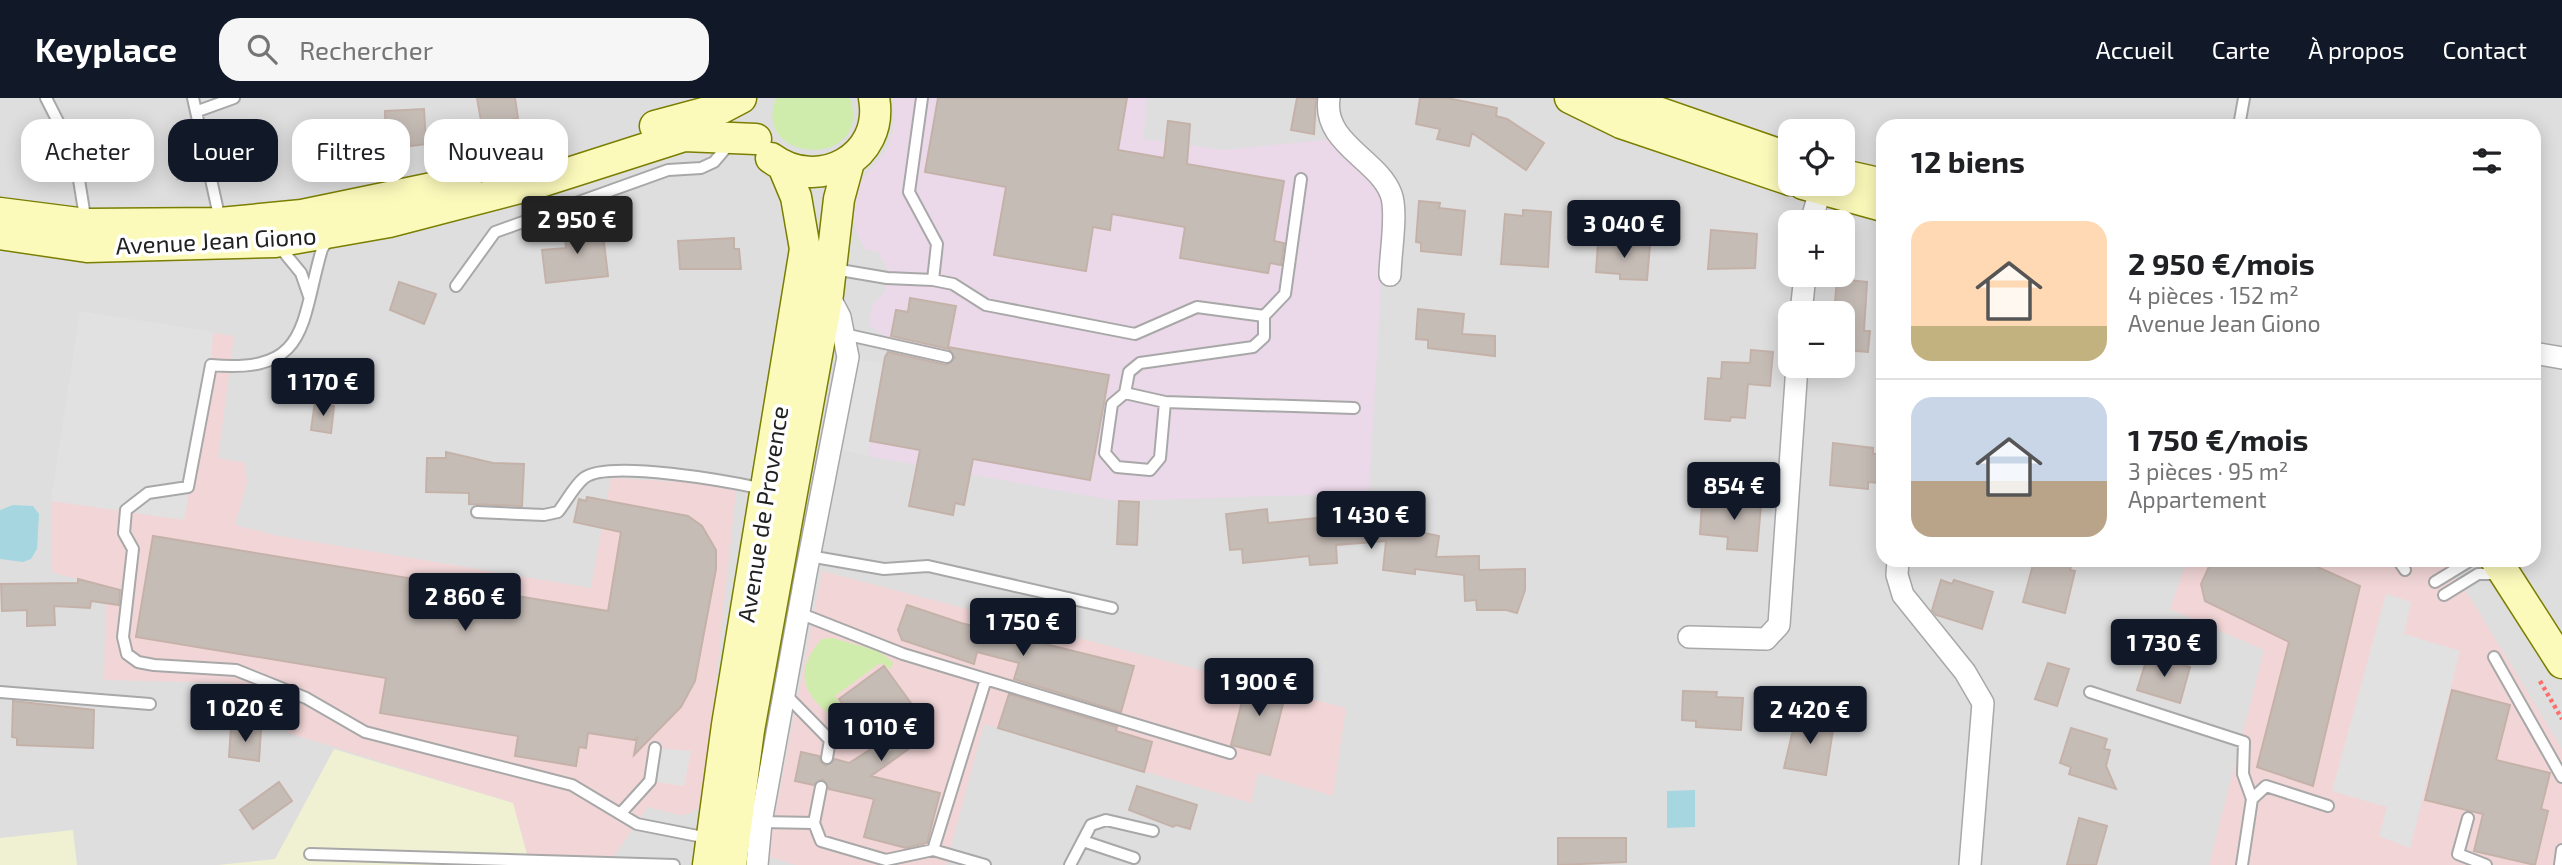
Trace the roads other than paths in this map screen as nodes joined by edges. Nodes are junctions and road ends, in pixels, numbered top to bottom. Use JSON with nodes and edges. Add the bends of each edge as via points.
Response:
{"nodes":[{"id":1,"x":46,"y":98,"type":"edge"},
{"id":2,"x":193,"y":98,"type":"edge"},
{"id":3,"x":234,"y":98,"type":"edge"},
{"id":4,"x":741,"y":98,"type":"edge"},
{"id":5,"x":751,"y":98,"type":"edge"},
{"id":6,"x":874,"y":98,"type":"edge"},
{"id":7,"x":922,"y":98,"type":"edge"},
{"id":8,"x":1329,"y":98,"type":"edge"},
{"id":9,"x":1570,"y":98,"type":"edge"},
{"id":10,"x":1617,"y":98,"type":"edge"},
{"id":11,"x":2244,"y":98,"type":"edge"},
{"id":12,"x":198,"y":111,"type":"junction"},
{"id":13,"x":2240,"y":119,"type":"edge"},
{"id":14,"x":745,"y":138,"type":"junction"},
{"id":15,"x":1778,"y":154,"type":"edge"},
{"id":16,"x":849,"y":162,"type":"junction"},
{"id":17,"x":783,"y":166,"type":"junction"},
{"id":18,"x":1778,"y":176,"type":"edge"},
{"id":19,"x":1301,"y":179,"type":"dead end"},
{"id":20,"x":1855,"y":184,"type":"edge"},
{"id":21,"x":1876,"y":184,"type":"edge"},
{"id":22,"x":1855,"y":195,"type":"edge"},
{"id":23,"x":1876,"y":203,"type":"edge"},
{"id":24,"x":0,"y":213,"type":"edge"},
{"id":25,"x":222,"y":233,"type":"junction"},
{"id":26,"x":333,"y":233,"type":"junction"},
{"id":27,"x":0,"y":234,"type":"edge"},
{"id":28,"x":87,"y":235,"type":"junction"},
{"id":29,"x":275,"y":242,"type":"junction"},
{"id":30,"x":1390,"y":275,"type":"dead end"},
{"id":31,"x":933,"y":280,"type":"junction"},
{"id":32,"x":830,"y":281,"type":"junction"},
{"id":33,"x":456,"y":285,"type":"dead end"},
{"id":34,"x":309,"y":296,"type":"junction"},
{"id":35,"x":1264,"y":316,"type":"junction"},
{"id":36,"x":844,"y":334,"type":"junction"},
{"id":37,"x":2541,"y":354,"type":"edge"},
{"id":38,"x":947,"y":357,"type":"dead end"},
{"id":39,"x":2562,"y":358,"type":"edge"},
{"id":40,"x":1796,"y":378,"type":"edge"},
{"id":41,"x":1125,"y":393,"type":"junction"},
{"id":42,"x":1165,"y":402,"type":"junction"},
{"id":43,"x":1354,"y":408,"type":"dead end"},
{"id":44,"x":779,"y":492,"type":"junction"},
{"id":45,"x":477,"y":512,"type":"dead end"},
{"id":46,"x":809,"y":556,"type":"junction"},
{"id":47,"x":1898,"y":567,"type":"edge"},
{"id":48,"x":2460,"y":567,"type":"edge"},
{"id":49,"x":2501,"y":567,"type":"edge"},
{"id":50,"x":2508,"y":567,"type":"edge"},
{"id":51,"x":2509,"y":567,"type":"edge"},
{"id":52,"x":2435,"y":582,"type":"dead end"},
{"id":53,"x":2444,"y":595,"type":"dead end"},
{"id":54,"x":1112,"y":608,"type":"dead end"},
{"id":55,"x":799,"y":613,"type":"junction"},
{"id":56,"x":2562,"y":627,"type":"edge"},
{"id":57,"x":1689,"y":637,"type":"dead end"},
{"id":58,"x":2494,"y":657,"type":"dead end"},
{"id":59,"x":2562,"y":663,"type":"edge"},
{"id":60,"x":986,"y":679,"type":"junction"},
{"id":61,"x":0,"y":692,"type":"edge"},
{"id":62,"x":2090,"y":692,"type":"dead end"},
{"id":63,"x":785,"y":694,"type":"junction"},
{"id":64,"x":149,"y":704,"type":"dead end"},
{"id":65,"x":655,"y":748,"type":"dead end"},
{"id":66,"x":1230,"y":753,"type":"dead end"},
{"id":67,"x":827,"y":758,"type":"dead end"},
{"id":68,"x":2562,"y":777,"type":"edge"},
{"id":69,"x":821,"y":787,"type":"dead end"},
{"id":70,"x":2252,"y":799,"type":"junction"},
{"id":71,"x":2328,"y":806,"type":"dead end"},
{"id":72,"x":621,"y":813,"type":"junction"},
{"id":73,"x":2468,"y":818,"type":"dead end"},
{"id":74,"x":750,"y":822,"type":"junction"},
{"id":75,"x":814,"y":823,"type":"junction"},
{"id":76,"x":1153,"y":831,"type":"dead end"},
{"id":77,"x":1083,"y":841,"type":"junction"},
{"id":78,"x":933,"y":850,"type":"junction"},
{"id":79,"x":2562,"y":850,"type":"edge"},
{"id":80,"x":710,"y":852,"type":"edge"},
{"id":81,"x":310,"y":853,"type":"dead end"},
{"id":82,"x":1135,"y":858,"type":"dead end"},
{"id":83,"x":674,"y":865,"type":"edge"},
{"id":84,"x":731,"y":865,"type":"edge"},
{"id":85,"x":757,"y":865,"type":"edge"},
{"id":86,"x":985,"y":865,"type":"edge"},
{"id":87,"x":1070,"y":865,"type":"edge"},
{"id":88,"x":1970,"y":865,"type":"edge"},
{"id":89,"x":2242,"y":865,"type":"edge"},
{"id":90,"x":2486,"y":865,"type":"edge"},
{"id":91,"x":2560,"y":865,"type":"edge"}],
"edges":[{"from":1,"to":28,"type":"lane","via":[[75,155]]},
{"from":2,"to":12,"type":"lane"},
{"from":3,"to":12,"type":"lane"},
{"from":4,"to":25,"type":"main road","name":"Avenue Jean Giono","via":[[524,168]]},
{"from":5,"to":14,"type":"main road","via":[[751,124]]},
{"from":6,"to":16,"type":"main road","via":[[873,130],[864,148]]},
{"from":7,"to":31,"type":"lane","via":[[909,192],[937,244]]},
{"from":8,"to":30,"type":"street","via":[[1332,122],[1342,139],[1386,183],[1393,198]]},
{"from":9,"to":18,"type":"main road","via":[[1621,123]]},
{"from":10,"to":15,"type":"main road"},
{"from":11,"to":13,"type":"lane"},
{"from":12,"to":25,"type":"lane"},
{"from":14,"to":17,"type":"main road"},
{"from":14,"to":26,"type":"main road","name":"Avenue Jean Giono","via":[[684,136],[531,185]]},
{"from":14,"to":33,"type":"lane","via":[[701,169],[668,170],[495,232]]},
{"from":16,"to":17,"type":"main road","via":[[817,174]]},
{"from":16,"to":32,"type":"main road","name":"Avenue de Provence","via":[[839,199]]},
{"from":17,"to":44,"type":"main road","name":"Avenue de Provence","via":[[796,197],[804,249]]},
{"from":19,"to":35,"type":"lane","via":[[1285,295]]},
{"from":20,"to":21,"type":"main road"},
{"from":22,"to":23,"type":"main road"},
{"from":24,"to":28,"type":"main road","name":"Avenue Jean Giono"},
{"from":25,"to":28,"type":"main road","name":"Avenue Jean Giono"},
{"from":25,"to":29,"type":"main road","name":"Avenue Jean Giono"},
{"from":26,"to":29,"type":"main road","name":"Avenue Jean Giono"},
{"from":26,"to":34,"type":"lane","via":[[323,249]]},
{"from":27,"to":28,"type":"main road","name":"Avenue Jean Giono"},
{"from":29,"to":34,"type":"lane","via":[[301,273]]},
{"from":31,"to":32,"type":"lane"},
{"from":31,"to":35,"type":"lane","via":[[953,284],[986,305],[1135,334],[1197,307]]},
{"from":32,"to":36,"type":"street","name":"Avenue de Provence"},
{"from":32,"to":44,"type":"main road","name":"Avenue de Provence"},
{"from":34,"to":72,"type":"lane","via":[[298,341],[280,356],[267,363],[211,365],[188,486],[148,493],[125,510],[124,533],[133,549],[123,637],[127,654],[154,665],[236,670],[306,698],[365,732],[572,785]]},
{"from":35,"to":41,"type":"lane","via":[[1264,337],[1253,347],[1140,363],[1129,372]]},
{"from":36,"to":38,"type":"lane"},
{"from":36,"to":46,"type":"street","name":"Avenue de Provence","via":[[848,357]]},
{"from":37,"to":39,"type":"street"},
{"from":40,"to":57,"type":"street","via":[[1779,625],[1766,639]]},
{"from":41,"to":42,"type":"lane"},
{"from":41,"to":42,"type":"lane","via":[[1112,404],[1105,453],[1116,467],[1150,470],[1160,458]]},
{"from":42,"to":43,"type":"lane"},
{"from":44,"to":45,"type":"lane","via":[[708,478],[607,470],[585,477],[558,512]]},
{"from":44,"to":74,"type":"main road","name":"Avenue de Provence","via":[[750,730]]},
{"from":44,"to":80,"type":"main road","name":"Avenue de Provence"},
{"from":46,"to":54,"type":"lane","via":[[884,569],[928,566]]},
{"from":46,"to":55,"type":"street","name":"Avenue de Provence"},
{"from":47,"to":88,"type":"street","via":[[1903,596],[1965,672],[1983,703]]},
{"from":48,"to":52,"type":"lane"},
{"from":49,"to":53,"type":"lane","via":[[2478,574]]},
{"from":50,"to":59,"type":"main road"},
{"from":51,"to":56,"type":"main road"},
{"from":55,"to":60,"type":"lane","via":[[903,654]]},
{"from":55,"to":63,"type":"street","name":"Avenue de Provence"},
{"from":58,"to":68,"type":"lane"},
{"from":60,"to":66,"type":"lane"},
{"from":60,"to":78,"type":"lane"},
{"from":61,"to":64,"type":"lane"},
{"from":62,"to":70,"type":"lane","via":[[2244,742],[2243,774]]},
{"from":63,"to":67,"type":"lane","via":[[830,740]]},
{"from":63,"to":74,"type":"street","name":"Avenue de Provence"},
{"from":65,"to":72,"type":"lane","via":[[650,781]]},
{"from":69,"to":75,"type":"lane"},
{"from":70,"to":71,"type":"lane","via":[[2266,786]]},
{"from":70,"to":89,"type":"lane"},
{"from":72,"to":80,"type":"lane","via":[[637,824]]},
{"from":73,"to":90,"type":"lane","via":[[2458,854]]},
{"from":74,"to":75,"type":"lane"},
{"from":74,"to":80,"type":"lane"},
{"from":74,"to":84,"type":"main road","name":"Avenue de Provence"},
{"from":74,"to":85,"type":"street"},
{"from":75,"to":78,"type":"lane","via":[[821,841],[886,860]]},
{"from":76,"to":77,"type":"lane","via":[[1106,820],[1091,825]]},
{"from":77,"to":82,"type":"lane"},
{"from":77,"to":87,"type":"lane"},
{"from":78,"to":86,"type":"lane"},
{"from":79,"to":91,"type":"lane"},
{"from":81,"to":83,"type":"lane"}]}
